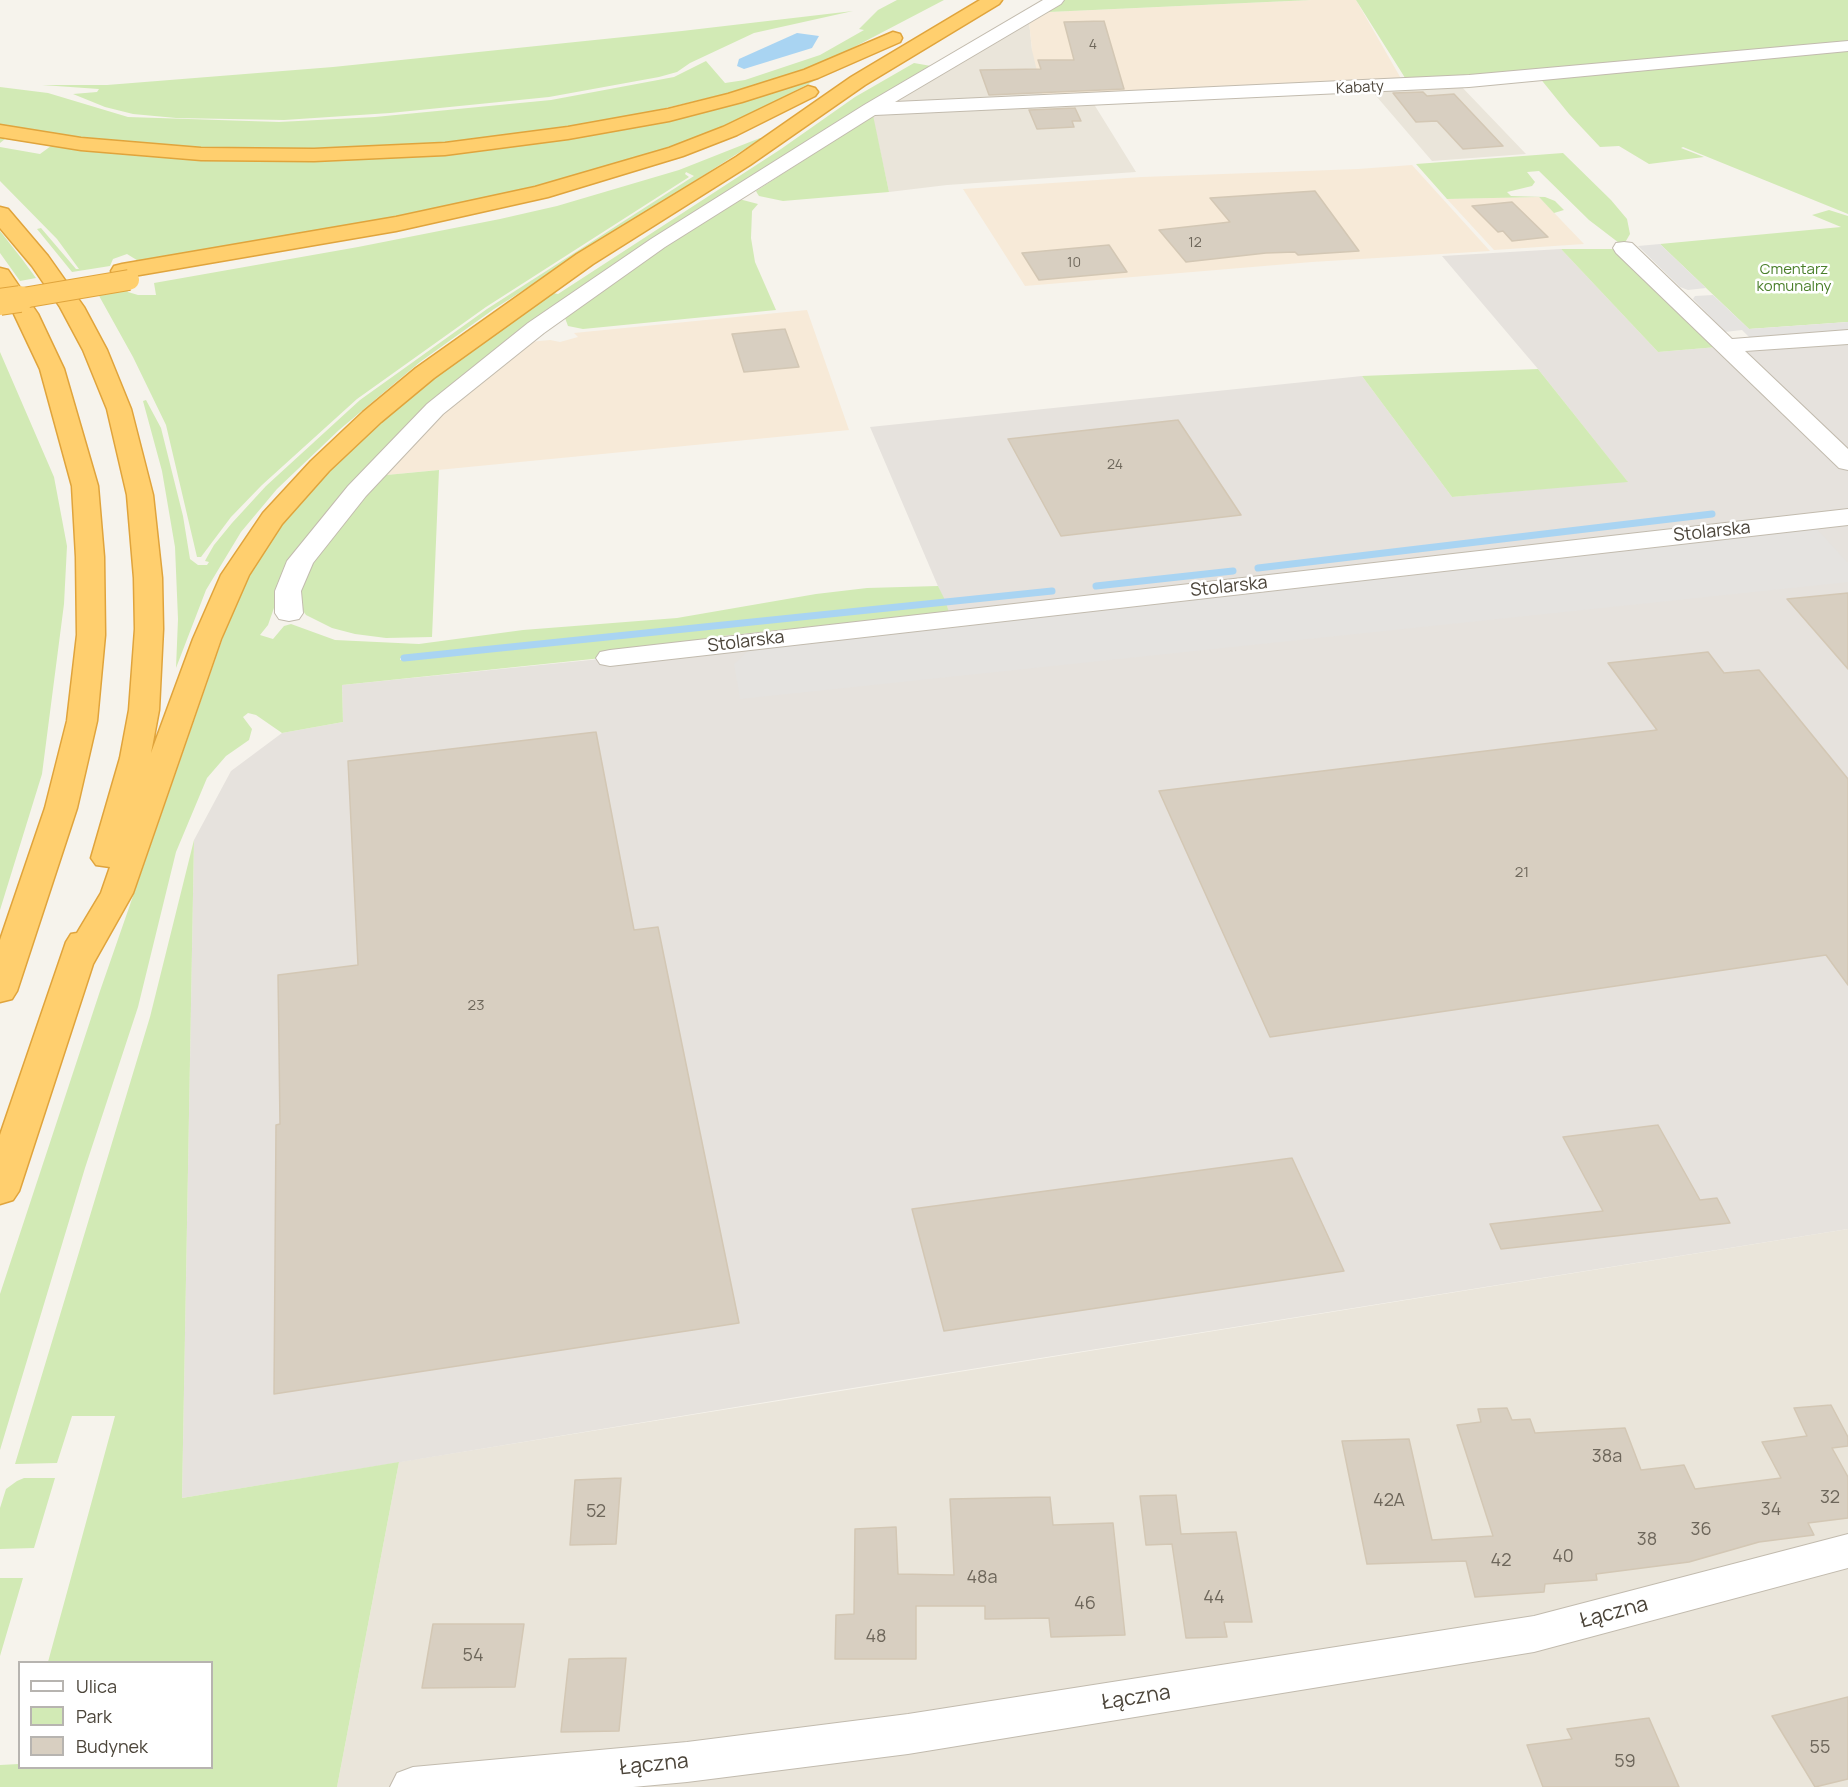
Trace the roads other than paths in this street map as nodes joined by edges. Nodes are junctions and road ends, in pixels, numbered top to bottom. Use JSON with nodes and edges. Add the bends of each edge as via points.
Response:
{"nodes":[{"id":1,"x":965,"y":0,"type":"edge"},
{"id":2,"x":993,"y":0,"type":"edge"},
{"id":3,"x":1055,"y":0,"type":"edge"},
{"id":4,"x":920,"y":26,"type":"junction"},
{"id":5,"x":1848,"y":46,"type":"edge"},
{"id":6,"x":858,"y":81,"type":"junction"},
{"id":7,"x":872,"y":110,"type":"junction"},
{"id":8,"x":0,"y":131,"type":"edge"},
{"id":9,"x":0,"y":214,"type":"edge"},
{"id":10,"x":1624,"y":248,"type":"dead end"},
{"id":11,"x":0,"y":275,"type":"edge"},
{"id":12,"x":125,"y":275,"type":"junction"},
{"id":13,"x":0,"y":291,"type":"edge"},
{"id":14,"x":0,"y":302,"type":"edge"},
{"id":15,"x":1848,"y":337,"type":"edge"},
{"id":16,"x":1726,"y":346,"type":"junction"},
{"id":17,"x":1848,"y":463,"type":"edge"},
{"id":18,"x":1848,"y":517,"type":"edge"},
{"id":19,"x":289,"y":613,"type":"dead end"},
{"id":20,"x":610,"y":658,"type":"dead end"},
{"id":21,"x":77,"y":962,"type":"junction"},
{"id":22,"x":0,"y":991,"type":"edge"},
{"id":23,"x":0,"y":1191,"type":"edge"},
{"id":24,"x":1848,"y":1551,"type":"edge"},
{"id":25,"x":413,"y":1787,"type":"edge"}],
"edges":[{"from":1,"to":4,"type":"highway"},
{"from":2,"to":6,"type":"highway"},
{"from":3,"to":7,"type":"street"},
{"from":4,"to":8,"type":"highway","via":[[822,70],[735,98],[633,122],[490,144],[378,153],[219,154],[81,144]]},
{"from":4,"to":12,"type":"highway","via":[[778,108],[705,141],[644,162],[457,212]]},
{"from":5,"to":7,"type":"street","name":"Kabaty","via":[[1469,81]]},
{"from":6,"to":12,"type":"highway","via":[[693,158],[554,200],[403,233]]},
{"from":6,"to":21,"type":"highway","via":[[743,161],[585,259],[486,327],[372,417],[320,465],[279,512],[235,575],[207,639],[117,893]]},
{"from":7,"to":19,"type":"street","via":[[658,243],[542,323],[435,409],[357,491],[300,561],[288,591]]},
{"from":9,"to":21,"type":"highway","via":[[40,261],[84,328],[119,409],[140,495],[146,544],[149,619],[144,710],[135,758]]},
{"from":10,"to":16,"type":"street"},
{"from":11,"to":22,"type":"highway","via":[[40,340],[52,369],[85,486],[91,624],[82,721],[66,786]]},
{"from":12,"to":13,"type":"highway"},
{"from":12,"to":14,"type":"highway","bridge":true},
{"from":15,"to":16,"type":"street"},
{"from":16,"to":17,"type":"street"},
{"from":18,"to":20,"type":"street","name":"Stolarska"},
{"from":21,"to":23,"type":"highway"},
{"from":24,"to":25,"type":"street","name":"Łączna","via":[[1522,1636],[908,1734],[687,1762]]}]}
